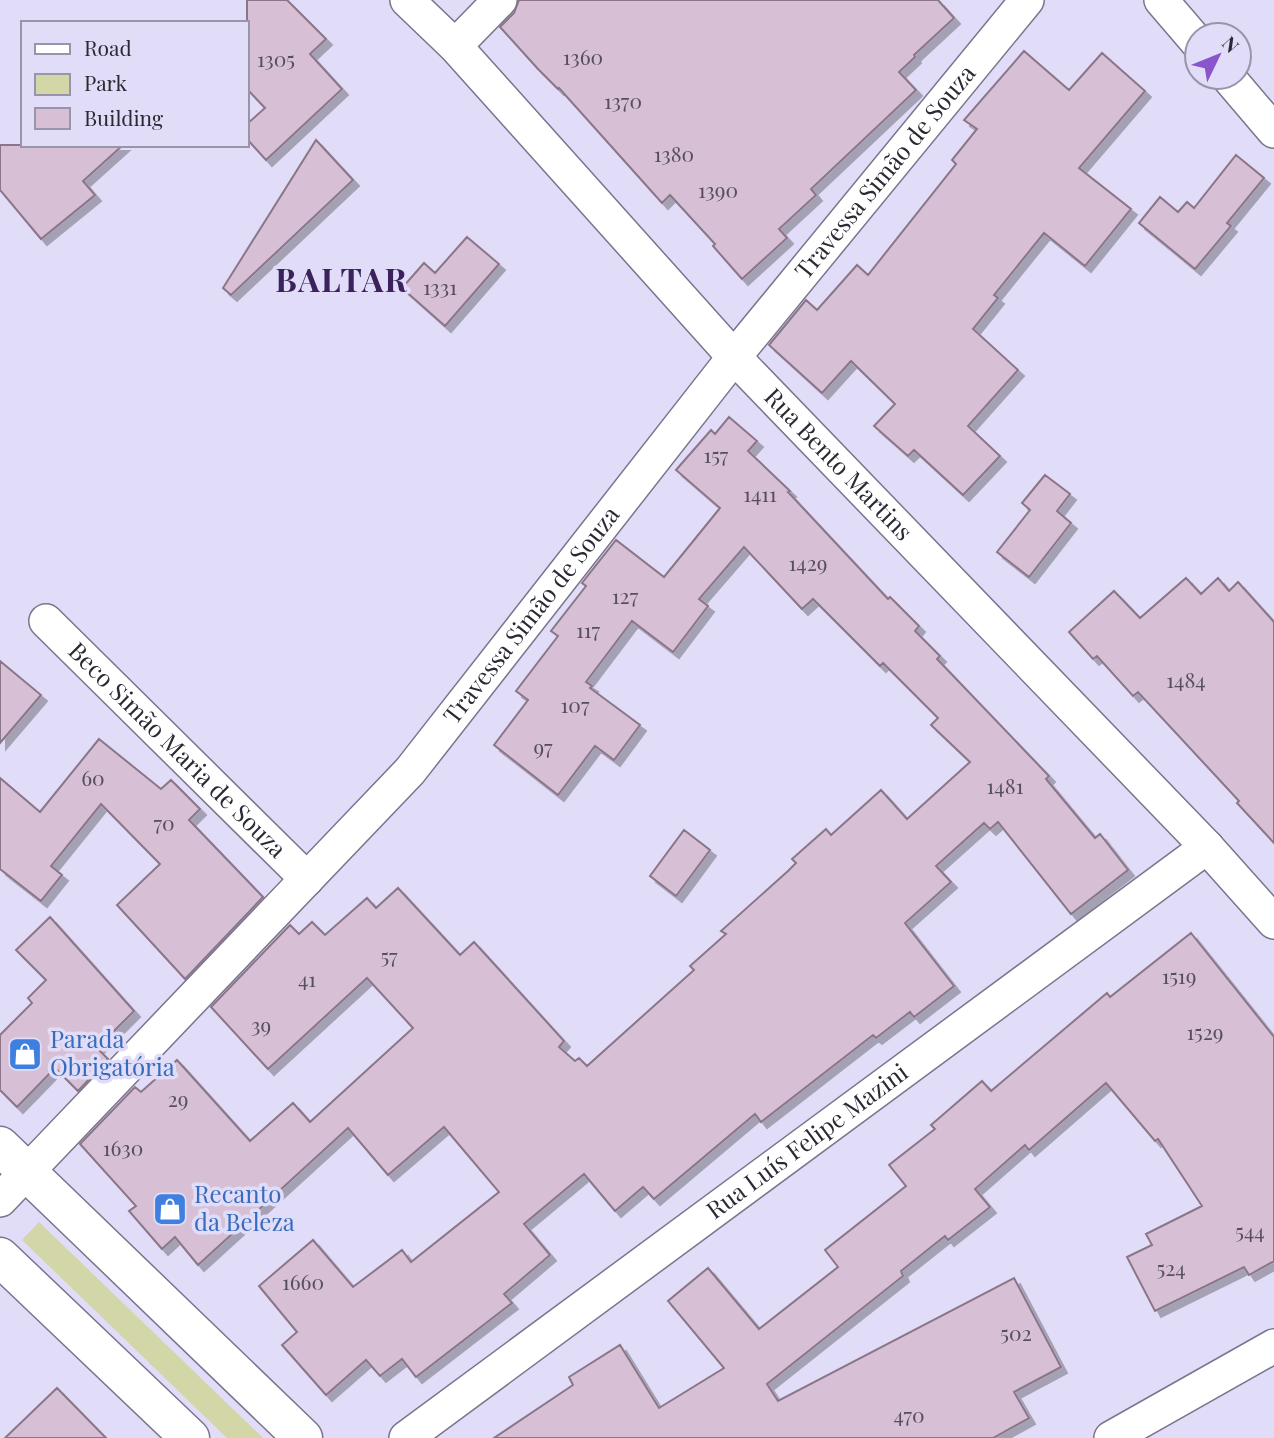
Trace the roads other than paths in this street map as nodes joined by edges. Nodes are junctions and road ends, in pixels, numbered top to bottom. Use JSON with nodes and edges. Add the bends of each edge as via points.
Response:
{"nodes":[{"id":1,"x":407,"y":0,"type":"edge"},
{"id":2,"x":500,"y":0,"type":"edge"},
{"id":3,"x":1027,"y":0,"type":"edge"},
{"id":4,"x":1161,"y":0,"type":"edge"},
{"id":5,"x":1183,"y":25,"type":"edge"},
{"id":6,"x":455,"y":46,"type":"junction"},
{"id":7,"x":1240,"y":91,"type":"edge"},
{"id":8,"x":1274,"y":131,"type":"edge"},
{"id":9,"x":734,"y":357,"type":"junction"},
{"id":10,"x":46,"y":621,"type":"dead end"},
{"id":11,"x":1207,"y":847,"type":"junction"},
{"id":12,"x":307,"y":879,"type":"junction"},
{"id":13,"x":1274,"y":922,"type":"edge"},
{"id":14,"x":0,"y":1146,"type":"edge"},
{"id":15,"x":28,"y":1172,"type":"junction"},
{"id":16,"x":0,"y":1200,"type":"edge"},
{"id":17,"x":0,"y":1257,"type":"edge"},
{"id":18,"x":1274,"y":1346,"type":"edge"},
{"id":19,"x":190,"y":1438,"type":"edge"},
{"id":20,"x":303,"y":1438,"type":"edge"},
{"id":21,"x":406,"y":1438,"type":"edge"},
{"id":22,"x":1111,"y":1438,"type":"edge"}],
"edges":[{"from":1,"to":6,"type":"street","name":"Rua Bento Martins"},
{"from":2,"to":6,"type":"street"},
{"from":3,"to":9,"type":"street","name":"Travessa Simão de Souza"},
{"from":4,"to":5,"type":"street"},
{"from":6,"to":9,"type":"street","name":"Rua Bento Martins"},
{"from":7,"to":8,"type":"street"},
{"from":9,"to":11,"type":"street","name":"Rua Bento Martins"},
{"from":9,"to":12,"type":"street","name":"Travessa Simão de Souza","via":[[410,771]]},
{"from":10,"to":12,"type":"street","name":"Beco Simão Maria de Souza"},
{"from":11,"to":13,"type":"street","name":"Rua Bento Martins"},
{"from":11,"to":21,"type":"street","name":"Rua Luís Felipe Mazini"},
{"from":12,"to":15,"type":"street","name":"Travessa Simão de Souza"},
{"from":14,"to":15,"type":"main road"},
{"from":15,"to":16,"type":"street","name":"Travessa Simão de Souza"},
{"from":15,"to":20,"type":"main road"},
{"from":17,"to":19,"type":"main road"},
{"from":18,"to":22,"type":"street"}]}
